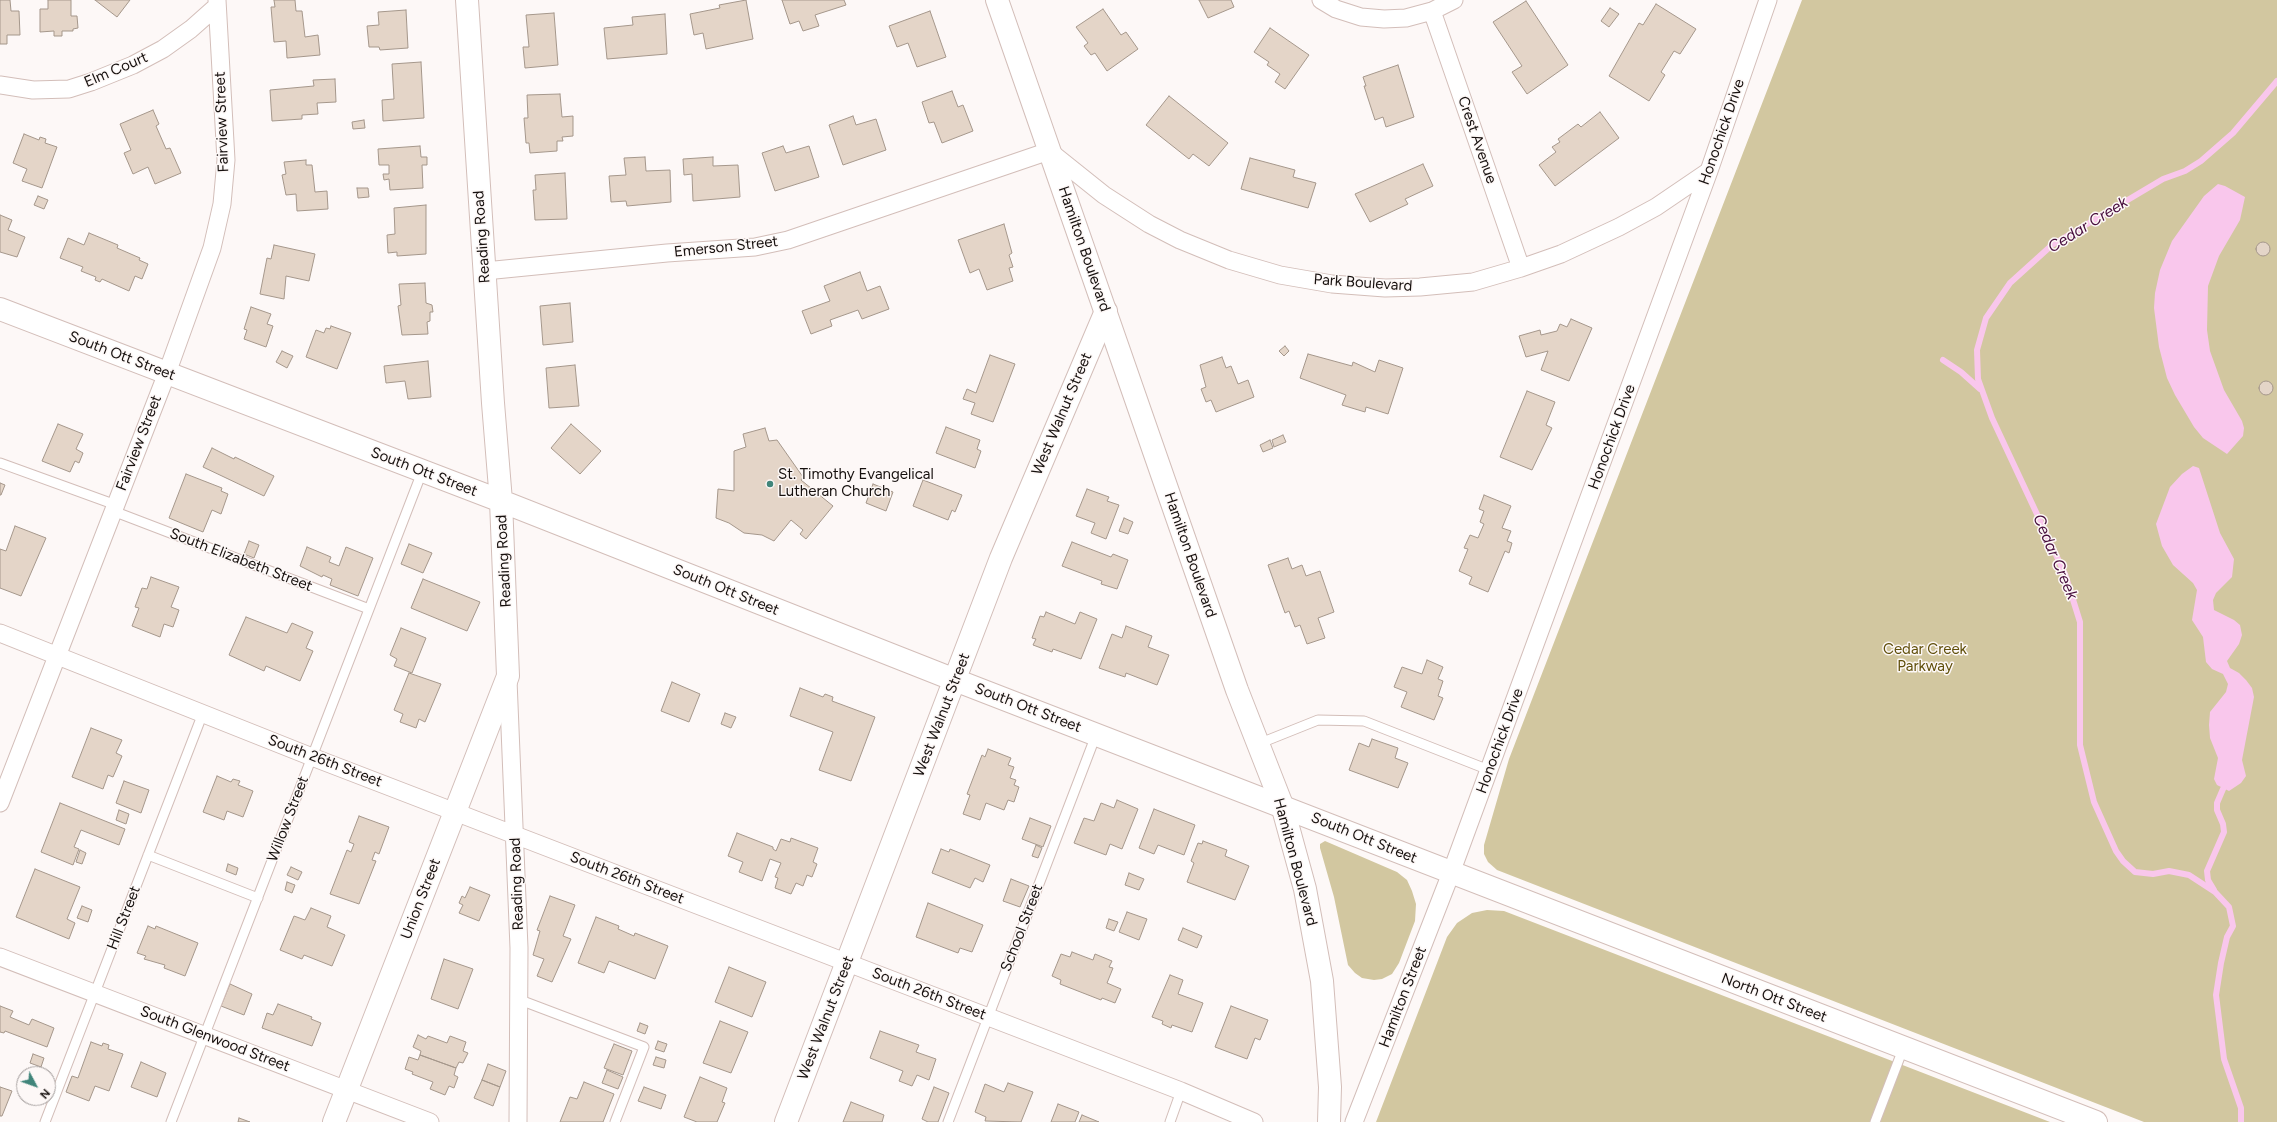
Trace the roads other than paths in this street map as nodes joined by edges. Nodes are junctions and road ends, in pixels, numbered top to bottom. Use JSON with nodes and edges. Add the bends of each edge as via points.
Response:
{"nodes":[{"id":1,"x":467,"y":0,"type":"edge"},
{"id":2,"x":997,"y":0,"type":"edge"},
{"id":3,"x":1320,"y":0,"type":"edge"},
{"id":4,"x":1454,"y":0,"type":"edge"},
{"id":5,"x":1768,"y":0,"type":"edge"},
{"id":6,"x":217,"y":3,"type":"edge"},
{"id":7,"x":1432,"y":11,"type":"junction"},
{"id":8,"x":0,"y":85,"type":"edge"},
{"id":9,"x":1049,"y":151,"type":"junction"},
{"id":10,"x":1709,"y":171,"type":"junction"},
{"id":11,"x":1521,"y":268,"type":"junction"},
{"id":12,"x":485,"y":271,"type":"junction"},
{"id":13,"x":0,"y":309,"type":"edge"},
{"id":14,"x":1106,"y":311,"type":"junction"},
{"id":15,"x":166,"y":373,"type":"junction"},
{"id":16,"x":0,"y":463,"type":"edge"},
{"id":17,"x":422,"y":472,"type":"junction"},
{"id":18,"x":501,"y":501,"type":"junction"},
{"id":19,"x":114,"y":508,"type":"junction"},
{"id":20,"x":369,"y":609,"type":"junction"},
{"id":21,"x":0,"y":633,"type":"edge"},
{"id":22,"x":57,"y":655,"type":"junction"},
{"id":23,"x":508,"y":676,"type":"junction"},
{"id":24,"x":955,"y":680,"type":"junction"},
{"id":25,"x":203,"y":713,"type":"junction"},
{"id":26,"x":1096,"y":734,"type":"junction"},
{"id":27,"x":1258,"y":744,"type":"junction"},
{"id":28,"x":312,"y":757,"type":"junction"},
{"id":29,"x":1489,"y":770,"type":"junction"},
{"id":30,"x":0,"y":803,"type":"edge"},
{"id":31,"x":1282,"y":805,"type":"junction"},
{"id":32,"x":455,"y":812,"type":"junction"},
{"id":33,"x":515,"y":835,"type":"junction"},
{"id":34,"x":148,"y":855,"type":"junction"},
{"id":35,"x":1451,"y":873,"type":"junction"},
{"id":36,"x":258,"y":898,"type":"junction"},
{"id":37,"x":0,"y":957,"type":"edge"},
{"id":38,"x":848,"y":962,"type":"junction"},
{"id":39,"x":95,"y":993,"type":"junction"},
{"id":40,"x":520,"y":1000,"type":"junction"},
{"id":41,"x":988,"y":1016,"type":"junction"},
{"id":42,"x":204,"y":1035,"type":"junction"},
{"id":43,"x":1903,"y":1048,"type":"junction"},
{"id":44,"x":347,"y":1090,"type":"junction"},
{"id":45,"x":1182,"y":1091,"type":"junction"},
{"id":46,"x":45,"y":1122,"type":"edge"},
{"id":47,"x":171,"y":1122,"type":"edge"},
{"id":48,"x":334,"y":1122,"type":"edge"},
{"id":49,"x":430,"y":1122,"type":"edge"},
{"id":50,"x":518,"y":1122,"type":"edge"},
{"id":51,"x":615,"y":1122,"type":"edge"},
{"id":52,"x":786,"y":1122,"type":"edge"},
{"id":53,"x":948,"y":1122,"type":"edge"},
{"id":54,"x":1170,"y":1122,"type":"edge"},
{"id":55,"x":1254,"y":1122,"type":"edge"},
{"id":56,"x":1329,"y":1122,"type":"edge"},
{"id":57,"x":1354,"y":1122,"type":"edge"},
{"id":58,"x":1875,"y":1122,"type":"edge"},
{"id":59,"x":2096,"y":1122,"type":"edge"}],
"edges":[{"from":1,"to":12,"type":"street","name":"Reading Road"},
{"from":2,"to":9,"type":"street","name":"Hamilton Boulevard"},
{"from":3,"to":7,"type":"street","via":[[1336,9],[1361,17],[1406,18]]},
{"from":4,"to":7,"type":"street"},
{"from":5,"to":10,"type":"street","name":"Honochick Drive"},
{"from":6,"to":8,"type":"street","name":"Elm Court","via":[[163,48],[133,65],[91,82],[69,89],[33,90]]},
{"from":6,"to":15,"type":"street","name":"Fairview Street","via":[[226,160],[222,204],[212,248]]},
{"from":7,"to":11,"type":"street","name":"Crest Avenue"},
{"from":9,"to":11,"type":"street","name":"Park Boulevard","via":[[1104,195],[1148,224],[1229,260],[1280,274],[1332,284],[1385,288],[1473,282]]},
{"from":9,"to":12,"type":"street","name":"Emerson Street","via":[[788,240],[755,247]]},
{"from":9,"to":14,"type":"street","name":"Hamilton Boulevard"},
{"from":10,"to":11,"type":"street","name":"Park Boulevard","via":[[1656,207],[1619,227],[1561,254]]},
{"from":10,"to":29,"type":"street","name":"Honochick Drive"},
{"from":12,"to":18,"type":"street","name":"Reading Road"},
{"from":13,"to":15,"type":"street","name":"South Ott Street"},
{"from":14,"to":24,"type":"street","name":"West Walnut Street","via":[[1002,558]]},
{"from":14,"to":27,"type":"street","name":"Hamilton Boulevard"},
{"from":15,"to":17,"type":"street","name":"South Ott Street"},
{"from":15,"to":19,"type":"street","name":"Fairview Street"},
{"from":16,"to":19,"type":"lane","name":"South Elizabeth Street"},
{"from":17,"to":18,"type":"street","name":"South Ott Street"},
{"from":17,"to":20,"type":"lane","name":"Willow Street"},
{"from":18,"to":23,"type":"street","name":"Reading Road"},
{"from":18,"to":24,"type":"street","name":"South Ott Street"},
{"from":19,"to":20,"type":"lane","name":"South Elizabeth Street"},
{"from":19,"to":22,"type":"street","name":"Fairview Street"},
{"from":20,"to":28,"type":"lane","name":"Willow Street"},
{"from":21,"to":22,"type":"street","name":"South 26th Street"},
{"from":22,"to":25,"type":"street","name":"South 26th Street"},
{"from":22,"to":30,"type":"street","name":"Fairview Street"},
{"from":23,"to":32,"type":"street","name":"Union Street"},
{"from":23,"to":33,"type":"street","name":"Reading Road"},
{"from":24,"to":26,"type":"street","name":"South Ott Street"},
{"from":24,"to":38,"type":"street","name":"West Walnut Street"},
{"from":25,"to":28,"type":"street","name":"South 26th Street"},
{"from":25,"to":34,"type":"lane","name":"Hill Street"},
{"from":26,"to":31,"type":"street","name":"South Ott Street"},
{"from":26,"to":41,"type":"lane","name":"School Street"},
{"from":27,"to":29,"type":"lane","via":[[1318,720],[1364,721]]},
{"from":27,"to":31,"type":"street","name":"Hamilton Boulevard"},
{"from":28,"to":32,"type":"street","name":"South 26th Street"},
{"from":28,"to":36,"type":"lane","name":"Willow Street"},
{"from":29,"to":35,"type":"street","name":"Honochick Drive"},
{"from":31,"to":35,"type":"street","name":"South Ott Street"},
{"from":31,"to":56,"type":"street","name":"Hamilton Boulevard","via":[[1305,889],[1322,981],[1330,1087]]},
{"from":32,"to":33,"type":"street","name":"South 26th Street"},
{"from":32,"to":44,"type":"street","name":"Union Street"},
{"from":33,"to":38,"type":"street","name":"South 26th Street"},
{"from":33,"to":40,"type":"street","name":"Reading Road"},
{"from":34,"to":36,"type":"lane"},
{"from":34,"to":39,"type":"lane","name":"Hill Street"},
{"from":35,"to":43,"type":"street","name":"North Ott Street"},
{"from":35,"to":57,"type":"street","name":"Hamilton Street"},
{"from":36,"to":42,"type":"lane","name":"Willow Street"},
{"from":37,"to":39,"type":"street","name":"South Glenwood Street"},
{"from":38,"to":41,"type":"street","name":"South 26th Street"},
{"from":38,"to":52,"type":"street","name":"West Walnut Street"},
{"from":39,"to":42,"type":"street","name":"South Glenwood Street"},
{"from":39,"to":46,"type":"lane","name":"Hill Street"},
{"from":40,"to":50,"type":"street","name":"Reading Road"},
{"from":40,"to":51,"type":"lane","via":[[644,1047]]},
{"from":41,"to":45,"type":"street","name":"South 26th Street"},
{"from":41,"to":53,"type":"lane","name":"School Street"},
{"from":42,"to":44,"type":"street","name":"South Glenwood Street"},
{"from":42,"to":47,"type":"lane","name":"Willow Street"},
{"from":43,"to":58,"type":"lane"},
{"from":43,"to":59,"type":"street","name":"North Ott Street"},
{"from":44,"to":48,"type":"street","name":"Union Street"},
{"from":44,"to":49,"type":"street","name":"South Glenwood Street"},
{"from":45,"to":54,"type":"lane"},
{"from":45,"to":55,"type":"street","name":"South 26th Street"}]}
